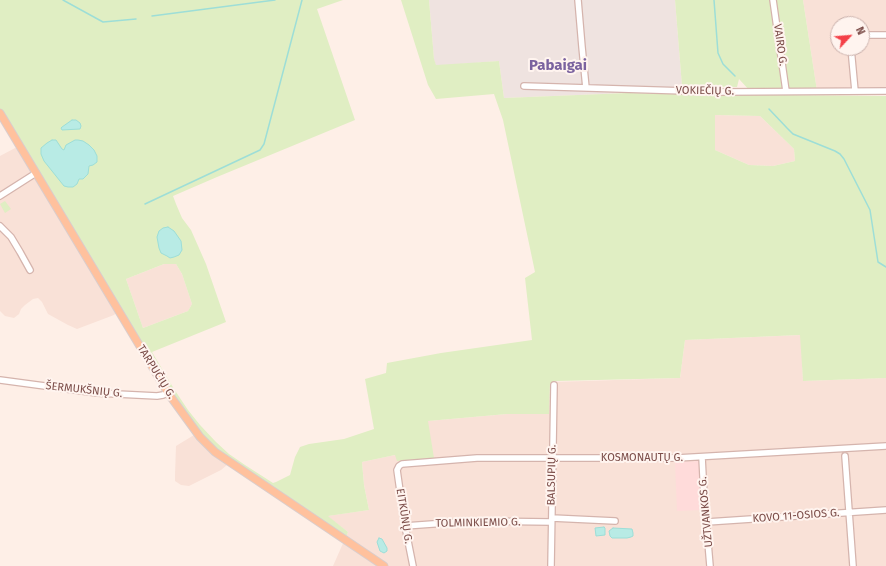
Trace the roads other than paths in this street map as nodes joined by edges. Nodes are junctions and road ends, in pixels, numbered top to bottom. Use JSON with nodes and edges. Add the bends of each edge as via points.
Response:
{"nodes":[{"id":1,"x":578,"y":0,"type":"edge"},
{"id":2,"x":773,"y":0,"type":"edge"},
{"id":3,"x":870,"y":35,"type":"edge"},
{"id":4,"x":886,"y":35,"type":"edge"},
{"id":5,"x":852,"y":56,"type":"edge"},
{"id":6,"x":524,"y":86,"type":"dead end"},
{"id":7,"x":586,"y":88,"type":"junction"},
{"id":8,"x":786,"y":91,"type":"junction"},
{"id":9,"x":855,"y":91,"type":"junction"},
{"id":10,"x":886,"y":91,"type":"edge"},
{"id":11,"x":0,"y":113,"type":"edge"},
{"id":12,"x":36,"y":174,"type":"junction"},
{"id":13,"x":0,"y":196,"type":"edge"},
{"id":14,"x":0,"y":226,"type":"edge"},
{"id":15,"x":30,"y":270,"type":"dead end"},
{"id":16,"x":0,"y":380,"type":"edge"},
{"id":17,"x":554,"y":385,"type":"dead end"},
{"id":18,"x":168,"y":393,"type":"junction"},
{"id":19,"x":886,"y":446,"type":"edge"},
{"id":20,"x":845,"y":456,"type":"dead end"},
{"id":21,"x":702,"y":457,"type":"junction"},
{"id":22,"x":553,"y":458,"type":"junction"},
{"id":23,"x":399,"y":466,"type":"joint"},
{"id":24,"x":886,"y":510,"type":"edge"},
{"id":25,"x":849,"y":513,"type":"junction"},
{"id":26,"x":552,"y":520,"type":"junction"},
{"id":27,"x":615,"y":521,"type":"dead end"},
{"id":28,"x":707,"y":522,"type":"junction"},
{"id":29,"x":405,"y":526,"type":"junction"},
{"id":30,"x":384,"y":566,"type":"edge"},
{"id":31,"x":413,"y":566,"type":"edge"},
{"id":32,"x":551,"y":566,"type":"edge"},
{"id":33,"x":710,"y":566,"type":"edge"},
{"id":34,"x":853,"y":566,"type":"edge"}],
"edges":[{"from":1,"to":7,"type":"street"},
{"from":2,"to":8,"type":"street","name":"VAIRO G."},
{"from":3,"to":4,"type":"street"},
{"from":5,"to":9,"type":"street"},
{"from":6,"to":7,"type":"street","name":"VOKIEČIŲ G."},
{"from":7,"to":8,"type":"street","name":"VOKIEČIŲ G.","via":[[718,92]]},
{"from":8,"to":9,"type":"street","name":"VOKIEČIŲ G."},
{"from":9,"to":10,"type":"street","name":"VOKIEČIŲ G."},
{"from":11,"to":12,"type":"main road","name":"TARPUČIŲ G."},
{"from":12,"to":13,"type":"street"},
{"from":12,"to":18,"type":"main road","name":"TARPUČIŲ G."},
{"from":14,"to":15,"type":"street","via":[[10,237]]},
{"from":16,"to":18,"type":"street","name":"ŠERMUKŠNIŲ G.","via":[[97,393],[157,396]]},
{"from":17,"to":22,"type":"street","name":"BALSUPIŲ G."},
{"from":18,"to":30,"type":"main road","name":"TARPUČIŲ G.","via":[[200,437],[215,452]]},
{"from":19,"to":21,"type":"street","name":"KOSMONAUTŲ G."},
{"from":20,"to":25,"type":"street"},
{"from":21,"to":22,"type":"street","name":"KOSMONAUTŲ G."},
{"from":21,"to":28,"type":"street","name":"UŽTVANKOS G."},
{"from":22,"to":23,"type":"street","name":"KOSMONAUTŲ G.","via":[[477,458],[408,463]]},
{"from":22,"to":26,"type":"street","name":"BALSUPIŲ G."},
{"from":23,"to":29,"type":"street","name":"EITKŪNŲ G.","via":[[397,470]]},
{"from":24,"to":25,"type":"street","name":"KOVO 11-OSIOS G."},
{"from":25,"to":28,"type":"street","name":"KOVO 11-OSIOS G."},
{"from":25,"to":34,"type":"street"},
{"from":26,"to":27,"type":"street","name":"TOLMINKIEMIO G."},
{"from":26,"to":29,"type":"street","name":"TOLMINKIEMIO G.","via":[[474,521]]},
{"from":26,"to":32,"type":"street","name":"BALSUPIŲ G."},
{"from":28,"to":33,"type":"street","name":"UŽTVANKOS G."},
{"from":29,"to":31,"type":"street","name":"EITKŪNŲ G."}]}
